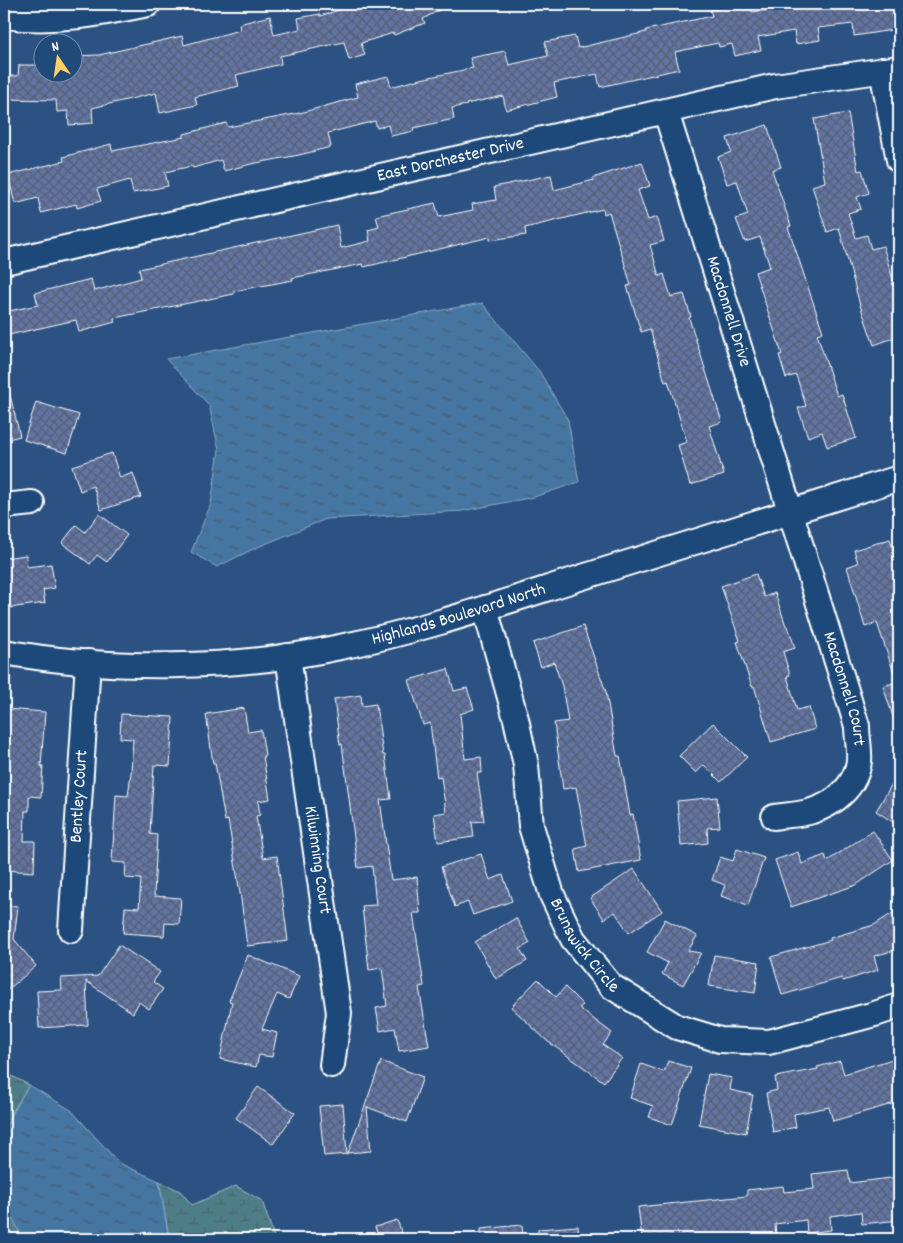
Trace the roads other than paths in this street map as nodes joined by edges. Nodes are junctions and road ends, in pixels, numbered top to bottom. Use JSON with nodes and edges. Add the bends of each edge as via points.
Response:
{"nodes":[{"id":1,"x":148,"y":4,"type":"edge"},
{"id":2,"x":4,"y":16,"type":"edge"},
{"id":3,"x":891,"y":69,"type":"edge"},
{"id":4,"x":666,"y":112,"type":"junction"},
{"id":5,"x":899,"y":160,"type":"edge"},
{"id":6,"x":4,"y":262,"type":"edge"},
{"id":7,"x":899,"y":478,"type":"edge"},
{"id":8,"x":32,"y":503,"type":"dead end"},
{"id":9,"x":4,"y":506,"type":"edge"},
{"id":10,"x":790,"y":511,"type":"junction"},
{"id":11,"x":485,"y":608,"type":"junction"},
{"id":12,"x":4,"y":652,"type":"edge"},
{"id":13,"x":288,"y":656,"type":"junction"},
{"id":14,"x":88,"y":662,"type":"junction"},
{"id":15,"x":774,"y":818,"type":"dead end"},
{"id":16,"x":70,"y":930,"type":"dead end"},
{"id":17,"x":899,"y":1006,"type":"edge"},
{"id":18,"x":332,"y":1065,"type":"dead end"}],
"edges":[{"from":1,"to":2,"type":"street","via":[[65,18]]},
{"from":3,"to":4,"type":"street","name":"East Dorchester Drive","via":[[776,86]]},
{"from":3,"to":5,"type":"street"},
{"from":4,"to":6,"type":"street","name":"East Dorchester Drive"},
{"from":4,"to":10,"type":"street","name":"Macdonnell Drive"},
{"from":7,"to":10,"type":"street","name":"Highlands Boulevard North"},
{"from":8,"to":9,"type":"street"},
{"from":10,"to":11,"type":"street","name":"Highlands Boulevard North"},
{"from":10,"to":15,"type":"street","name":"Macdonnell Court","via":[[857,726],[859,760],[849,788],[831,802],[811,811]]},
{"from":11,"to":13,"type":"street","name":"Highlands Boulevard North","via":[[392,636]]},
{"from":11,"to":17,"type":"street","name":"Brunswick Circle","via":[[516,719],[526,765],[531,826],[552,895],[573,940],[611,986],[677,1027],[720,1040],[770,1042]]},
{"from":12,"to":14,"type":"street","name":"Highlands Boulevard North"},
{"from":13,"to":14,"type":"street","name":"Highlands Boulevard North","via":[[138,666]]},
{"from":13,"to":18,"type":"street","name":"Kilwinning Court","via":[[339,1013]]},
{"from":14,"to":16,"type":"street","name":"Bentley Court"}]}
